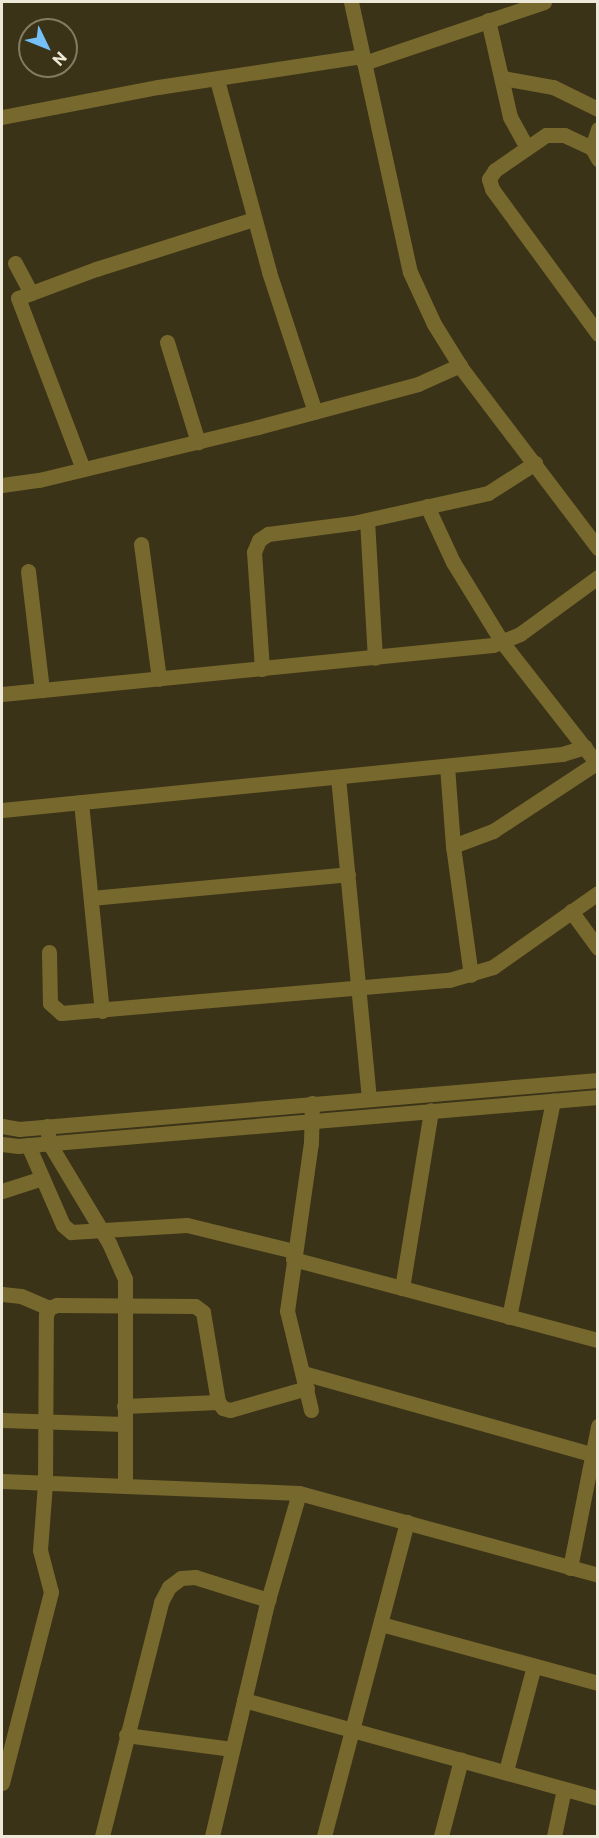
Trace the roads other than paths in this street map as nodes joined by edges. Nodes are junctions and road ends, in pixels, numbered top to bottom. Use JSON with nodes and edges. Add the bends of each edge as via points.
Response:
{"nodes":[{"id":1,"x":351,"y":2,"type":"edge"},
{"id":2,"x":544,"y":2,"type":"edge"},
{"id":3,"x":488,"y":20,"type":"junction"},
{"id":4,"x":363,"y":60,"type":"junction"},
{"id":5,"x":503,"y":78,"type":"junction"},
{"id":6,"x":217,"y":80,"type":"junction"},
{"id":7,"x":597,"y":109,"type":"edge"},
{"id":8,"x":2,"y":117,"type":"edge"},
{"id":9,"x":597,"y":129,"type":"edge"},
{"id":10,"x":527,"y":148,"type":"junction"},
{"id":11,"x":595,"y":153,"type":"edge"},
{"id":12,"x":254,"y":219,"type":"junction"},
{"id":13,"x":15,"y":263,"type":"dead end"},
{"id":14,"x":31,"y":293,"type":"junction"},
{"id":15,"x":597,"y":334,"type":"edge"},
{"id":16,"x":167,"y":342,"type":"dead end"},
{"id":17,"x":460,"y":365,"type":"junction"},
{"id":18,"x":315,"y":412,"type":"junction"},
{"id":19,"x":198,"y":442,"type":"junction"},
{"id":20,"x":535,"y":463,"type":"junction"},
{"id":21,"x":83,"y":470,"type":"junction"},
{"id":22,"x":2,"y":485,"type":"edge"},
{"id":23,"x":428,"y":506,"type":"junction"},
{"id":24,"x":367,"y":520,"type":"junction"},
{"id":25,"x":141,"y":544,"type":"dead end"},
{"id":26,"x":597,"y":546,"type":"edge"},
{"id":27,"x":28,"y":571,"type":"dead end"},
{"id":28,"x":597,"y":577,"type":"edge"},
{"id":29,"x":502,"y":642,"type":"junction"},
{"id":30,"x":375,"y":658,"type":"junction"},
{"id":31,"x":262,"y":669,"type":"junction"},
{"id":32,"x":159,"y":679,"type":"junction"},
{"id":33,"x":42,"y":690,"type":"junction"},
{"id":34,"x":2,"y":694,"type":"edge"},
{"id":35,"x":585,"y":747,"type":"junction"},
{"id":36,"x":597,"y":764,"type":"edge"},
{"id":37,"x":447,"y":766,"type":"junction"},
{"id":38,"x":338,"y":777,"type":"junction"},
{"id":39,"x":81,"y":802,"type":"junction"},
{"id":40,"x":2,"y":810,"type":"edge"},
{"id":41,"x":453,"y":846,"type":"junction"},
{"id":42,"x":348,"y":874,"type":"junction"},
{"id":43,"x":597,"y":892,"type":"edge"},
{"id":44,"x":91,"y":898,"type":"junction"},
{"id":45,"x":571,"y":911,"type":"junction"},
{"id":46,"x":597,"y":948,"type":"edge"},
{"id":47,"x":49,"y":952,"type":"dead end"},
{"id":48,"x":471,"y":975,"type":"junction"},
{"id":49,"x":360,"y":989,"type":"junction"},
{"id":50,"x":102,"y":1011,"type":"junction"},
{"id":51,"x":597,"y":1080,"type":"edge"},
{"id":52,"x":597,"y":1097,"type":"edge"},
{"id":53,"x":369,"y":1098,"type":"junction"},
{"id":54,"x":553,"y":1100,"type":"junction"},
{"id":55,"x":312,"y":1103,"type":"junction"},
{"id":56,"x":431,"y":1110,"type":"junction"},
{"id":57,"x":314,"y":1120,"type":"junction"},
{"id":58,"x":2,"y":1126,"type":"edge"},
{"id":59,"x":47,"y":1126,"type":"junction"},
{"id":60,"x":49,"y":1143,"type":"junction"},
{"id":61,"x":2,"y":1144,"type":"edge"},
{"id":62,"x":28,"y":1145,"type":"junction"},
{"id":63,"x":42,"y":1178,"type":"junction"},
{"id":64,"x":2,"y":1191,"type":"edge"},
{"id":65,"x":103,"y":1233,"type":"junction"},
{"id":66,"x":293,"y":1255,"type":"junction"},
{"id":67,"x":402,"y":1288,"type":"junction"},
{"id":68,"x":2,"y":1292,"type":"edge"},
{"id":69,"x":127,"y":1305,"type":"junction"},
{"id":70,"x":49,"y":1308,"type":"junction"},
{"id":71,"x":509,"y":1317,"type":"junction"},
{"id":72,"x":597,"y":1340,"type":"edge"},
{"id":73,"x":305,"y":1381,"type":"junction"},
{"id":74,"x":218,"y":1402,"type":"junction"},
{"id":75,"x":124,"y":1406,"type":"junction"},
{"id":76,"x":311,"y":1410,"type":"dead end"},
{"id":77,"x":2,"y":1420,"type":"edge"},
{"id":78,"x":44,"y":1423,"type":"junction"},
{"id":79,"x":124,"y":1424,"type":"junction"},
{"id":80,"x":597,"y":1426,"type":"edge"},
{"id":81,"x":592,"y":1454,"type":"junction"},
{"id":82,"x":2,"y":1481,"type":"edge"},
{"id":83,"x":45,"y":1484,"type":"junction"},
{"id":84,"x":125,"y":1486,"type":"junction"},
{"id":85,"x":300,"y":1493,"type":"junction"},
{"id":86,"x":407,"y":1522,"type":"junction"},
{"id":87,"x":570,"y":1568,"type":"junction"},
{"id":88,"x":597,"y":1575,"type":"edge"},
{"id":89,"x":268,"y":1600,"type":"junction"},
{"id":90,"x":381,"y":1624,"type":"junction"},
{"id":91,"x":534,"y":1666,"type":"junction"},
{"id":92,"x":597,"y":1683,"type":"edge"},
{"id":93,"x":244,"y":1700,"type":"junction"},
{"id":94,"x":351,"y":1731,"type":"junction"},
{"id":95,"x":126,"y":1735,"type":"junction"},
{"id":96,"x":232,"y":1749,"type":"junction"},
{"id":97,"x":461,"y":1760,"type":"junction"},
{"id":98,"x":506,"y":1771,"type":"junction"},
{"id":99,"x":2,"y":1783,"type":"edge"},
{"id":100,"x":564,"y":1789,"type":"junction"},
{"id":101,"x":597,"y":1798,"type":"edge"},
{"id":102,"x":102,"y":1836,"type":"edge"},
{"id":103,"x":212,"y":1836,"type":"edge"},
{"id":104,"x":324,"y":1836,"type":"edge"},
{"id":105,"x":441,"y":1836,"type":"edge"},
{"id":106,"x":554,"y":1836,"type":"edge"}],
"edges":[{"from":1,"to":4,"type":"street"},
{"from":2,"to":3,"type":"street"},
{"from":3,"to":4,"type":"street"},
{"from":3,"to":5,"type":"street"},
{"from":4,"to":6,"type":"street"},
{"from":4,"to":17,"type":"street","via":[[410,272],[434,324]]},
{"from":5,"to":7,"type":"street","via":[[553,87]]},
{"from":5,"to":10,"type":"street","via":[[510,117]]},
{"from":6,"to":8,"type":"street"},
{"from":6,"to":12,"type":"street"},
{"from":9,"to":11,"type":"street"},
{"from":10,"to":11,"type":"street","via":[[556,133]]},
{"from":10,"to":15,"type":"street","via":[[495,170],[489,179],[492,189]]},
{"from":12,"to":14,"type":"street"},
{"from":12,"to":18,"type":"street"},
{"from":13,"to":14,"type":"street"},
{"from":14,"to":21,"type":"street","via":[[18,298]]},
{"from":16,"to":19,"type":"street"},
{"from":17,"to":18,"type":"street","via":[[418,384]]},
{"from":17,"to":20,"type":"street"},
{"from":18,"to":19,"type":"street"},
{"from":19,"to":21,"type":"street"},
{"from":20,"to":23,"type":"street","via":[[488,493]]},
{"from":20,"to":26,"type":"street"},
{"from":21,"to":22,"type":"street"},
{"from":23,"to":24,"type":"street"},
{"from":23,"to":29,"type":"street","via":[[453,562]]},
{"from":24,"to":30,"type":"street"},
{"from":24,"to":31,"type":"street","via":[[268,534],[259,540],[254,552]]},
{"from":25,"to":32,"type":"street"},
{"from":27,"to":33,"type":"street"},
{"from":28,"to":29,"type":"street","via":[[520,634]]},
{"from":29,"to":30,"type":"street"},
{"from":29,"to":35,"type":"street"},
{"from":30,"to":31,"type":"street"},
{"from":31,"to":32,"type":"street"},
{"from":32,"to":33,"type":"street"},
{"from":33,"to":34,"type":"street"},
{"from":35,"to":36,"type":"street"},
{"from":35,"to":37,"type":"street","via":[[562,754]]},
{"from":36,"to":41,"type":"street","via":[[493,831]]},
{"from":37,"to":38,"type":"street"},
{"from":37,"to":41,"type":"street"},
{"from":38,"to":39,"type":"street"},
{"from":38,"to":42,"type":"street"},
{"from":39,"to":40,"type":"street"},
{"from":39,"to":44,"type":"street"},
{"from":41,"to":48,"type":"street"},
{"from":42,"to":44,"type":"street"},
{"from":42,"to":49,"type":"street"},
{"from":43,"to":45,"type":"street"},
{"from":44,"to":50,"type":"street"},
{"from":45,"to":46,"type":"street"},
{"from":45,"to":48,"type":"street","via":[[493,967]]},
{"from":47,"to":50,"type":"street","via":[[53,1010]]},
{"from":48,"to":49,"type":"street"},
{"from":49,"to":50,"type":"street"},
{"from":49,"to":53,"type":"street"},
{"from":51,"to":53,"type":"street"},
{"from":52,"to":54,"type":"street"},
{"from":53,"to":55,"type":"street"},
{"from":54,"to":56,"type":"street"},
{"from":54,"to":71,"type":"street"},
{"from":55,"to":57,"type":"street"},
{"from":55,"to":59,"type":"street"},
{"from":56,"to":57,"type":"street"},
{"from":56,"to":67,"type":"street"},
{"from":57,"to":60,"type":"street"},
{"from":57,"to":66,"type":"street"},
{"from":58,"to":59,"type":"street"},
{"from":59,"to":60,"type":"street"},
{"from":60,"to":62,"type":"street"},
{"from":60,"to":65,"type":"street"},
{"from":61,"to":62,"type":"street"},
{"from":62,"to":63,"type":"street"},
{"from":63,"to":64,"type":"street"},
{"from":63,"to":65,"type":"street","via":[[63,1225],[71,1232]]},
{"from":65,"to":66,"type":"street","via":[[186,1225]]},
{"from":65,"to":69,"type":"street","via":[[125,1279]]},
{"from":66,"to":67,"type":"street"},
{"from":66,"to":73,"type":"street","via":[[287,1311]]},
{"from":67,"to":71,"type":"street"},
{"from":68,"to":70,"type":"street"},
{"from":69,"to":70,"type":"street"},
{"from":69,"to":74,"type":"street","via":[[200,1308]]},
{"from":69,"to":75,"type":"street"},
{"from":70,"to":78,"type":"street"},
{"from":71,"to":72,"type":"street"},
{"from":73,"to":74,"type":"street","via":[[230,1410]]},
{"from":73,"to":76,"type":"street"},
{"from":73,"to":81,"type":"street"},
{"from":74,"to":75,"type":"street"},
{"from":75,"to":79,"type":"street"},
{"from":77,"to":78,"type":"street"},
{"from":78,"to":79,"type":"street"},
{"from":78,"to":83,"type":"street"},
{"from":79,"to":84,"type":"street"},
{"from":80,"to":81,"type":"street"},
{"from":81,"to":87,"type":"street"},
{"from":82,"to":83,"type":"street"},
{"from":83,"to":84,"type":"street"},
{"from":83,"to":99,"type":"street","via":[[40,1550],[51,1592]]},
{"from":84,"to":85,"type":"street"},
{"from":85,"to":86,"type":"street"},
{"from":85,"to":89,"type":"street"},
{"from":86,"to":87,"type":"street"},
{"from":86,"to":90,"type":"street"},
{"from":87,"to":88,"type":"street"},
{"from":89,"to":93,"type":"street"},
{"from":89,"to":95,"type":"street","via":[[195,1577],[182,1578],[169,1587],[161,1602]]},
{"from":90,"to":91,"type":"street"},
{"from":90,"to":94,"type":"street"},
{"from":91,"to":92,"type":"street"},
{"from":91,"to":98,"type":"street"},
{"from":93,"to":94,"type":"street"},
{"from":93,"to":96,"type":"street"},
{"from":94,"to":97,"type":"street"},
{"from":94,"to":104,"type":"street"},
{"from":95,"to":96,"type":"street"},
{"from":95,"to":102,"type":"street"},
{"from":96,"to":103,"type":"street"},
{"from":97,"to":98,"type":"street"},
{"from":97,"to":105,"type":"street"},
{"from":98,"to":100,"type":"street"},
{"from":100,"to":101,"type":"street"},
{"from":100,"to":106,"type":"street"}]}
